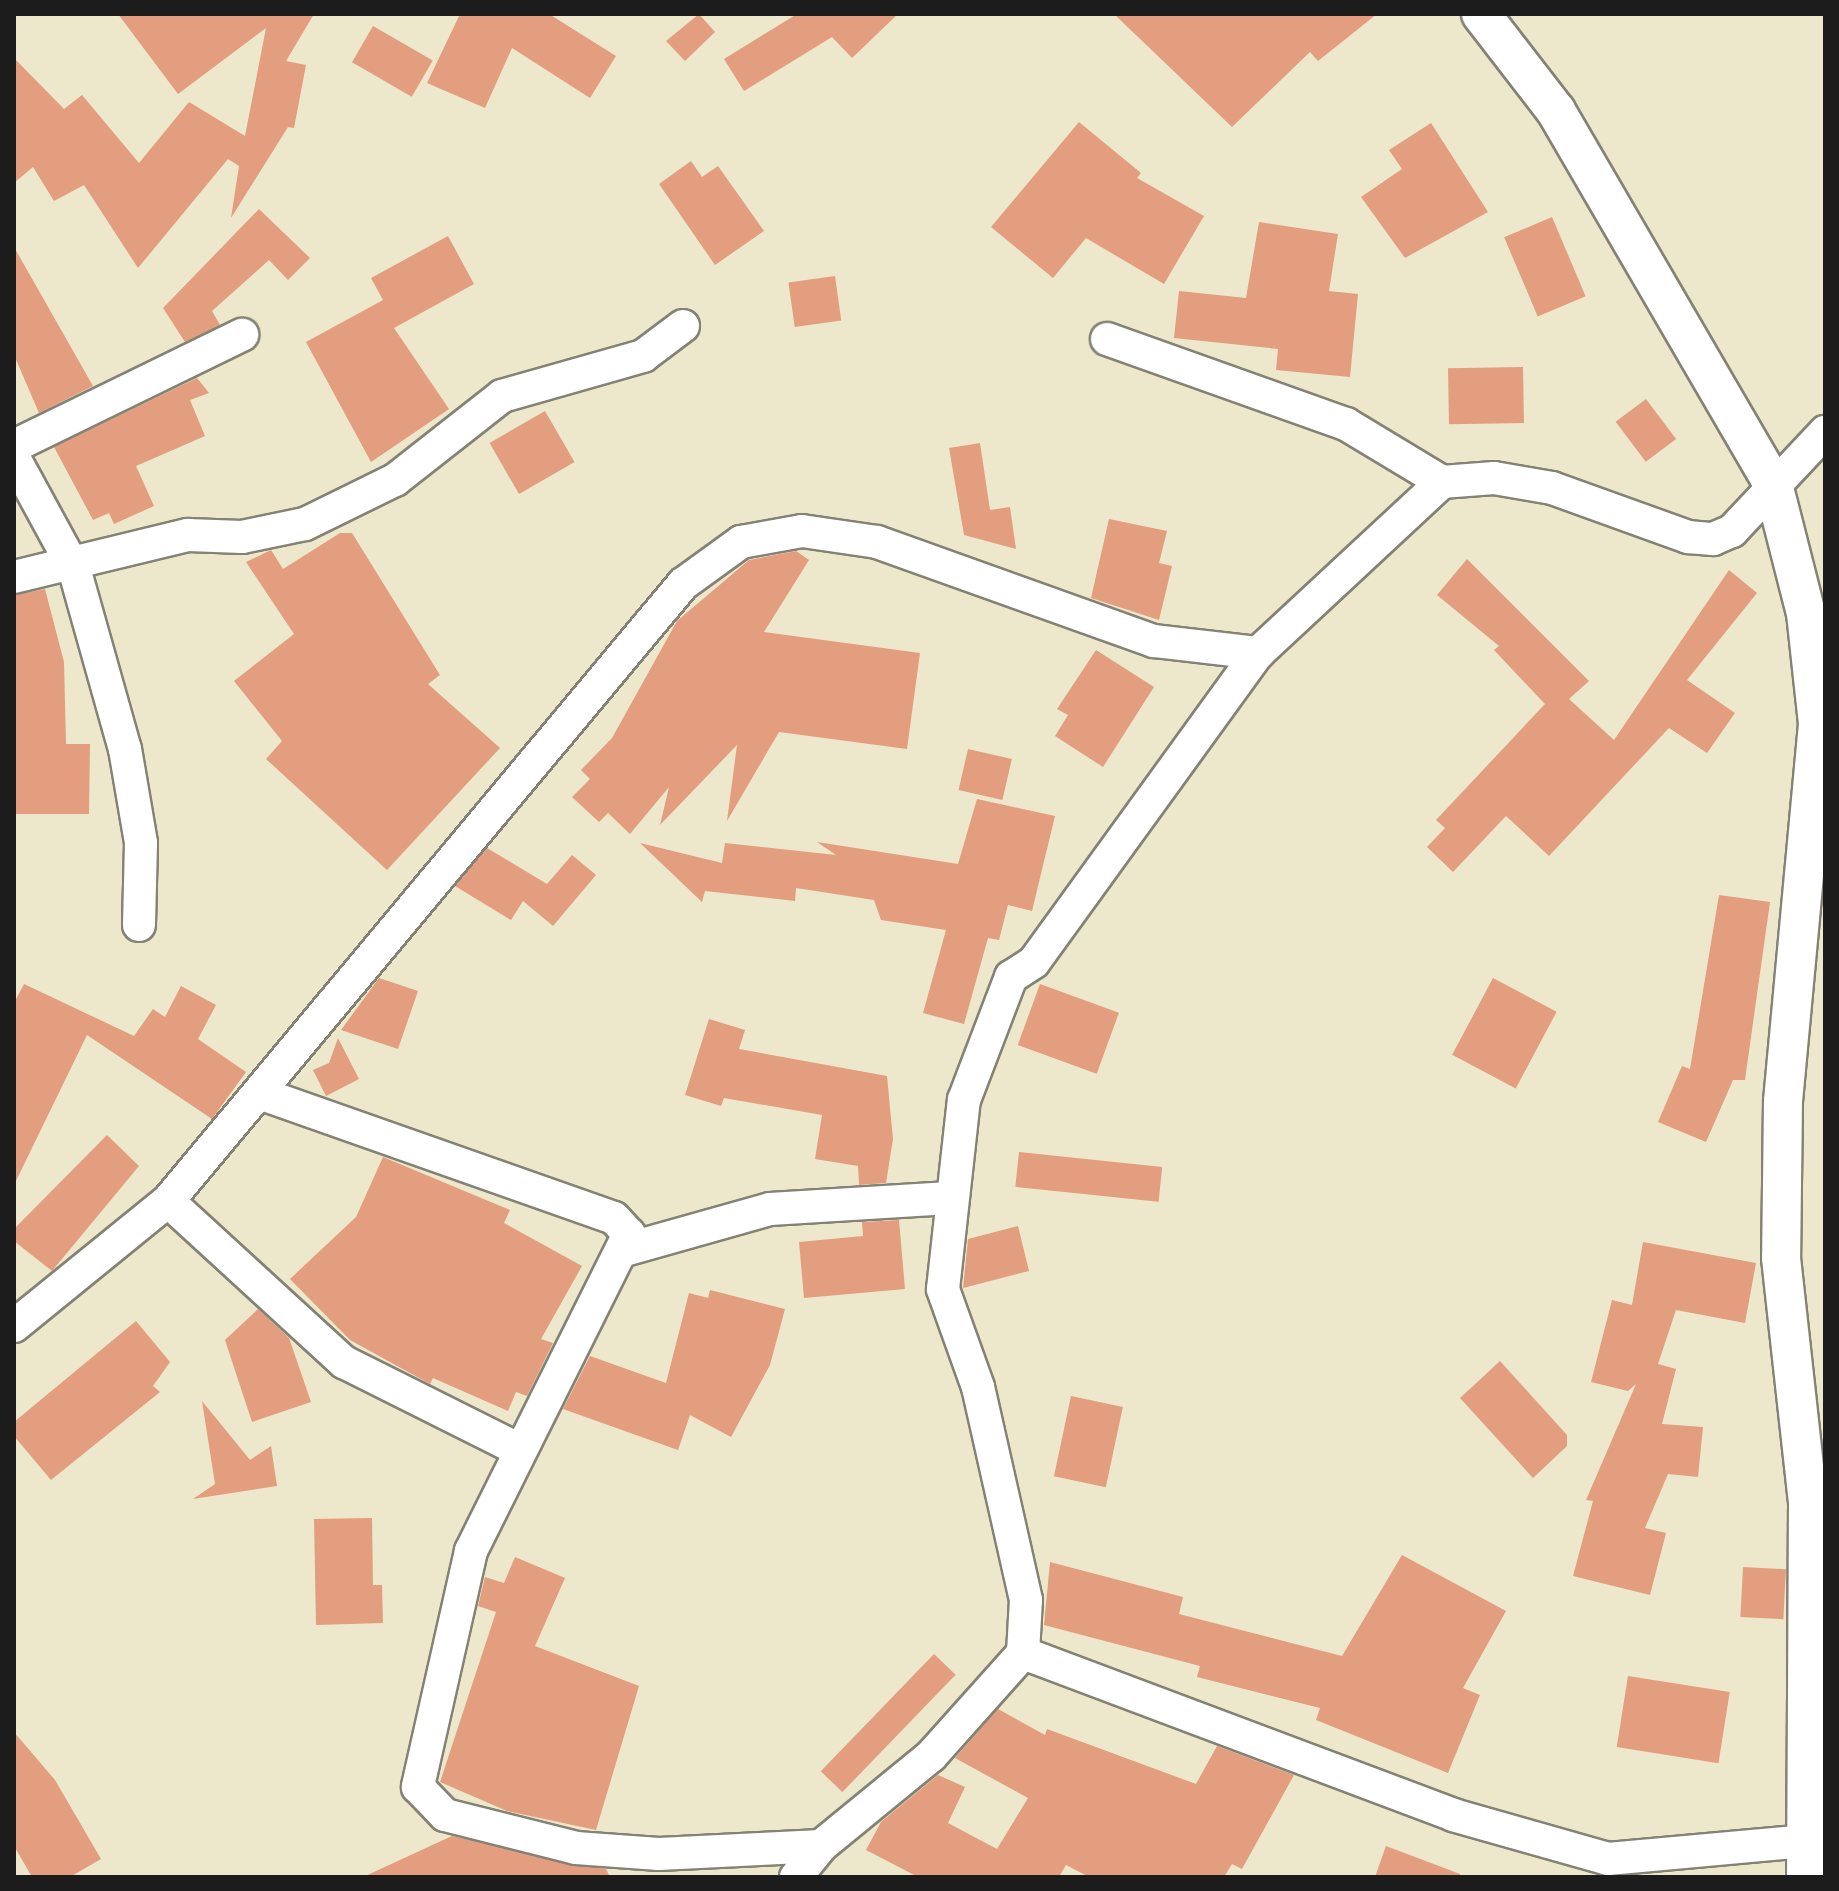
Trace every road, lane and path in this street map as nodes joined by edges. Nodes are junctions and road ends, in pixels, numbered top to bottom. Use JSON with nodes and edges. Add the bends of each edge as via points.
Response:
{"nodes":[{"id":1,"x":1481,"y":14,"type":"edge"},
{"id":2,"x":683,"y":326,"type":"dead end"},
{"id":3,"x":242,"y":335,"type":"dead end"},
{"id":4,"x":1107,"y":339,"type":"dead end"},
{"id":5,"x":1825,"y":432,"type":"edge"},
{"id":6,"x":14,"y":446,"type":"edge"},
{"id":7,"x":14,"y":458,"type":"edge"},
{"id":8,"x":1442,"y":482,"type":"junction"},
{"id":9,"x":1773,"y":484,"type":"junction"},
{"id":10,"x":74,"y":568,"type":"junction"},
{"id":11,"x":14,"y":577,"type":"edge"},
{"id":12,"x":1258,"y":653,"type":"junction"},
{"id":13,"x":139,"y":925,"type":"dead end"},
{"id":14,"x":259,"y":1093,"type":"junction"},
{"id":15,"x":950,"y":1198,"type":"junction"},
{"id":16,"x":168,"y":1201,"type":"junction"},
{"id":17,"x":628,"y":1249,"type":"junction"},
{"id":18,"x":14,"y":1326,"type":"edge"},
{"id":19,"x":516,"y":1448,"type":"junction"},
{"id":20,"x":1023,"y":1653,"type":"junction"},
{"id":21,"x":821,"y":1846,"type":"junction"},
{"id":22,"x":1806,"y":1859,"type":"edge"},
{"id":23,"x":796,"y":1877,"type":"edge"}],
"edges":[{"from":1,"to":9,"type":"street","via":[[1556,111]]},
{"from":2,"to":10,"type":"street","via":[[643,356],[502,396],[395,480],[305,524],[242,537],[188,535]]},
{"from":3,"to":6,"type":"street"},
{"from":4,"to":8,"type":"street","via":[[1346,424]]},
{"from":5,"to":9,"type":"street"},
{"from":7,"to":10,"type":"street"},
{"from":8,"to":9,"type":"street","via":[[1494,478],[1552,488],[1688,537],[1713,539],[1732,531]]},
{"from":8,"to":12,"type":"street"},
{"from":9,"to":22,"type":"street","via":[[1806,613],[1818,724],[1783,1102],[1781,1258],[1808,1504]]},
{"from":10,"to":11,"type":"street"},
{"from":10,"to":13,"type":"street","via":[[125,749],[141,843]]},
{"from":12,"to":14,"type":"street","via":[[1154,641],[877,542],[802,531],[741,542],[683,584]]},
{"from":12,"to":15,"type":"street","via":[[1034,962],[1011,977],[964,1100]]},
{"from":14,"to":16,"type":"street"},
{"from":14,"to":17,"type":"street","via":[[614,1218],[629,1234]]},
{"from":15,"to":17,"type":"street","via":[[770,1209]]},
{"from":15,"to":20,"type":"street","via":[[943,1289],[978,1387],[1026,1600]]},
{"from":16,"to":18,"type":"street"},
{"from":16,"to":19,"type":"street","via":[[344,1362]]},
{"from":17,"to":19,"type":"street"},
{"from":19,"to":21,"type":"street","via":[[471,1551],[418,1787],[445,1815],[576,1848],[659,1854]]},
{"from":20,"to":21,"type":"street","via":[[931,1756]]},
{"from":20,"to":22,"type":"street","via":[[1453,1815],[1608,1859]]},
{"from":21,"to":23,"type":"street"}]}
